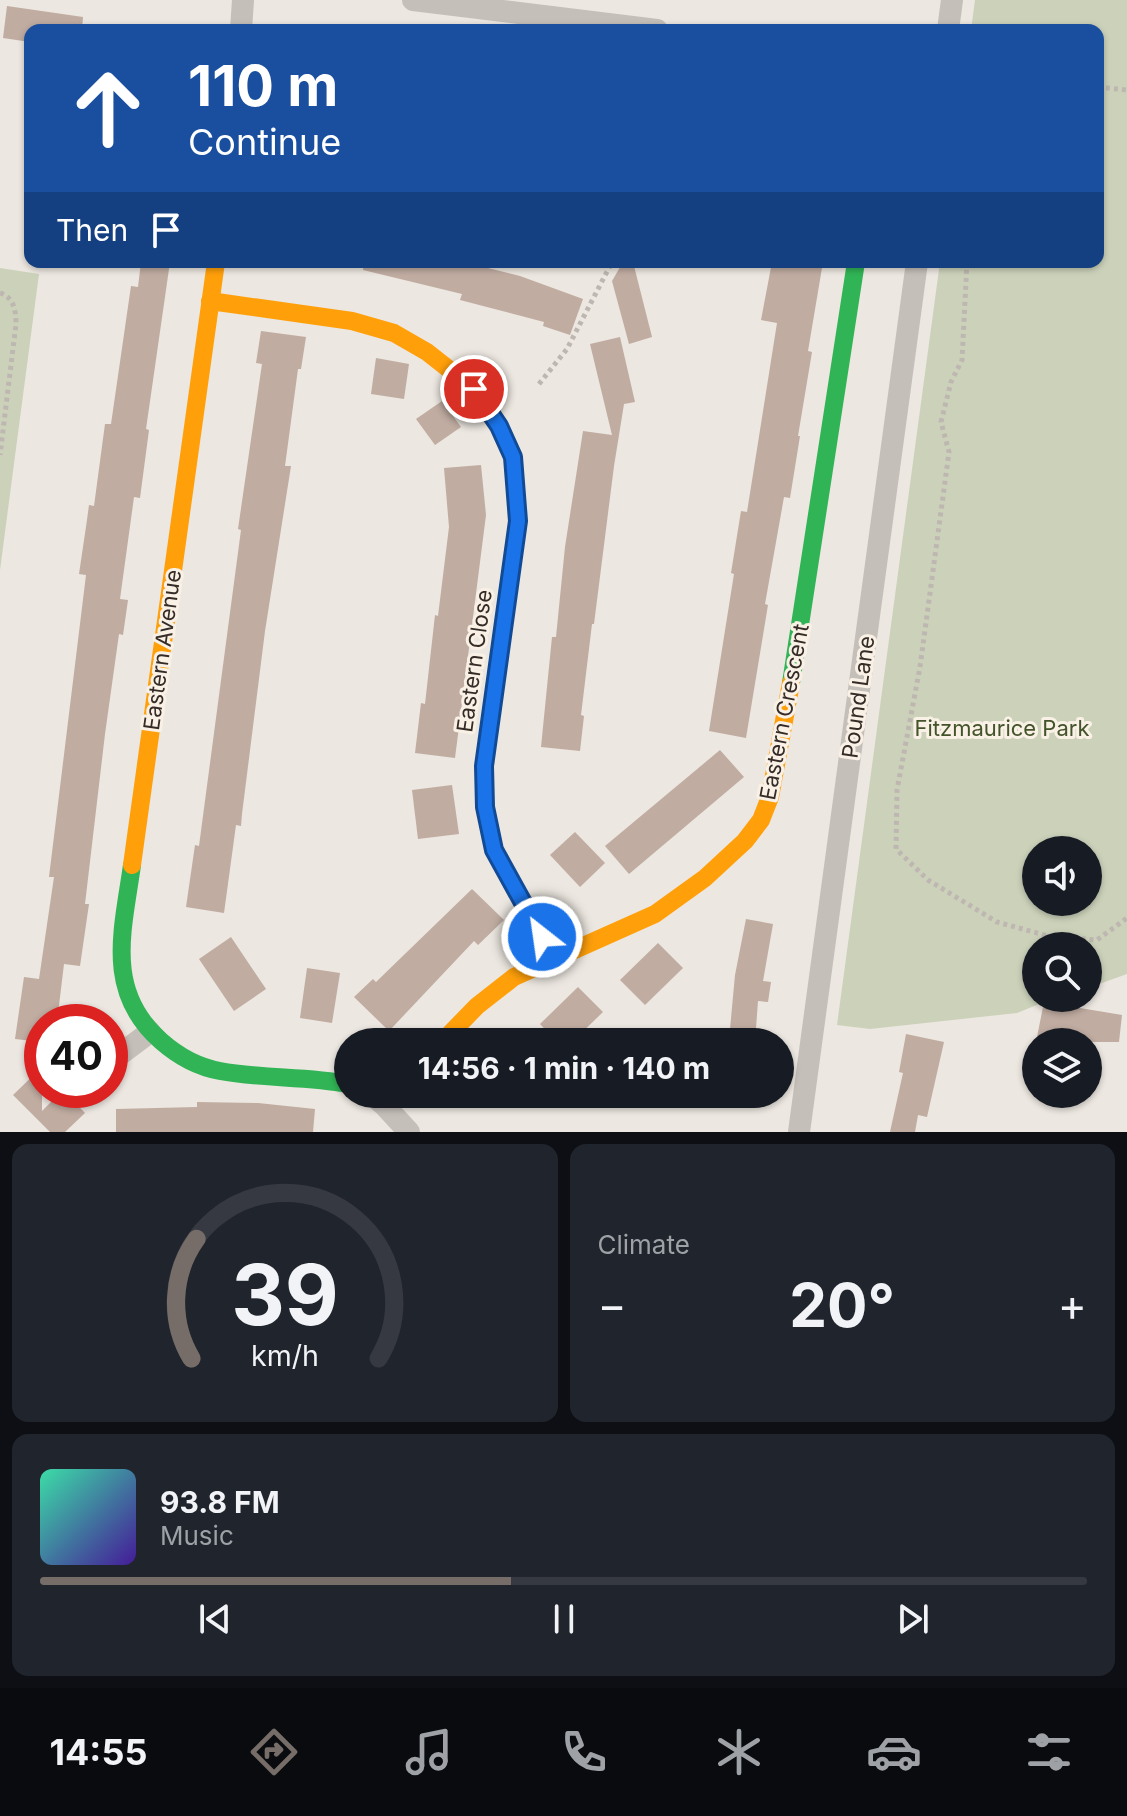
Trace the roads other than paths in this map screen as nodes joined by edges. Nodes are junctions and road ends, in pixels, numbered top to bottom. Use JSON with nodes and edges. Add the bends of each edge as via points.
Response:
{"nodes":[{"id":1,"x":243,"y":0,"type":"edge"},
{"id":2,"x":413,"y":0,"type":"edge"},
{"id":3,"x":952,"y":0,"type":"edge"},
{"id":4,"x":241,"y":24,"type":"edge"},
{"id":5,"x":608,"y":24,"type":"edge"},
{"id":6,"x":949,"y":24,"type":"edge"},
{"id":7,"x":215,"y":268,"type":"edge"},
{"id":8,"x":855,"y":268,"type":"edge"},
{"id":9,"x":916,"y":268,"type":"edge"},
{"id":10,"x":210,"y":301,"type":"junction"},
{"id":11,"x":554,"y":959,"type":"junction"},
{"id":12,"x":456,"y":1028,"type":"edge"},
{"id":13,"x":150,"y":1032,"type":"junction"},
{"id":14,"x":128,"y":1048,"type":"edge"},
{"id":15,"x":334,"y":1080,"type":"edge"},
{"id":16,"x":391,"y":1108,"type":"edge"},
{"id":17,"x":409,"y":1132,"type":"edge"},
{"id":18,"x":799,"y":1132,"type":"edge"}],
"edges":[{"from":1,"to":4,"type":"street"},
{"from":2,"to":5,"type":"street"},
{"from":3,"to":6,"type":"street"},
{"from":7,"to":10,"type":"street","name":"Eastern Avenue"},
{"from":8,"to":11,"type":"street","name":"Eastern Crescent","via":[[796,657],[761,820],[705,878],[655,914]]},
{"from":9,"to":18,"type":"street","name":"Pound Lane"},
{"from":10,"to":11,"type":"street","name":"Eastern Close","via":[[352,321],[394,333],[474,389],[499,426],[513,457],[518,521],[484,766],[485,807],[494,850]]},
{"from":10,"to":13,"type":"street","name":"Eastern Avenue","via":[[123,928],[121,973],[131,1003]]},
{"from":11,"to":12,"type":"street","name":"Eastern Crescent","via":[[514,977]]},
{"from":13,"to":14,"type":"street"},
{"from":13,"to":15,"type":"street","name":"Eastern Avenue","via":[[180,1055],[217,1071]]},
{"from":16,"to":17,"type":"street"}]}
